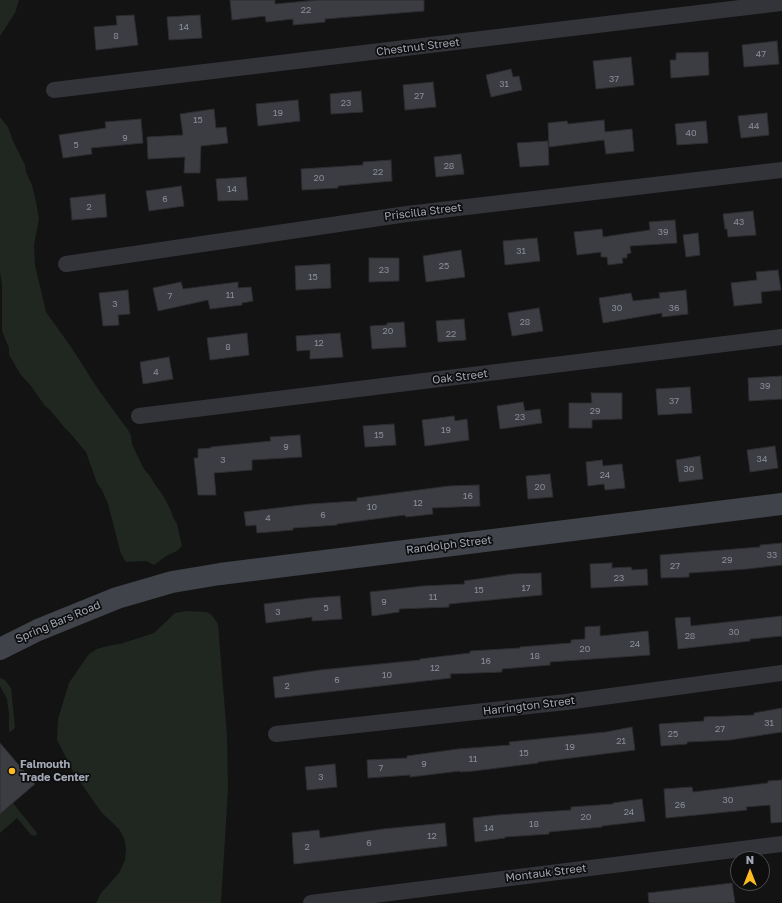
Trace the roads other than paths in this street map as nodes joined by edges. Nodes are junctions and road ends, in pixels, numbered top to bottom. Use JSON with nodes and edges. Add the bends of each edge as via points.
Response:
{"nodes":[{"id":1,"x":782,"y":3,"type":"edge"},
{"id":2,"x":54,"y":90,"type":"dead end"},
{"id":3,"x":782,"y":170,"type":"edge"},
{"id":4,"x":66,"y":264,"type":"dead end"},
{"id":5,"x":782,"y":337,"type":"edge"},
{"id":6,"x":139,"y":416,"type":"dead end"},
{"id":7,"x":782,"y":504,"type":"edge"},
{"id":8,"x":117,"y":598,"type":"joint"},
{"id":9,"x":0,"y":649,"type":"edge"},
{"id":10,"x":782,"y":673,"type":"edge"},
{"id":11,"x":276,"y":734,"type":"dead end"},
{"id":12,"x":782,"y":844,"type":"edge"},
{"id":13,"x":311,"y":903,"type":"edge"}],
"edges":[{"from":1,"to":2,"type":"street","name":"Chestnut Street"},
{"from":3,"to":4,"type":"street","name":"Priscilla Street","via":[[408,214]]},
{"from":5,"to":6,"type":"street","name":"Oak Street"},
{"from":7,"to":8,"type":"street","name":"Randolph Street","via":[[220,574],[172,582]]},
{"from":8,"to":9,"type":"street","name":"Spring Bars Road","via":[[38,630]]},
{"from":10,"to":11,"type":"street","name":"Harrington Street","via":[[566,702]]},
{"from":12,"to":13,"type":"street","name":"Montauk Street"}]}
